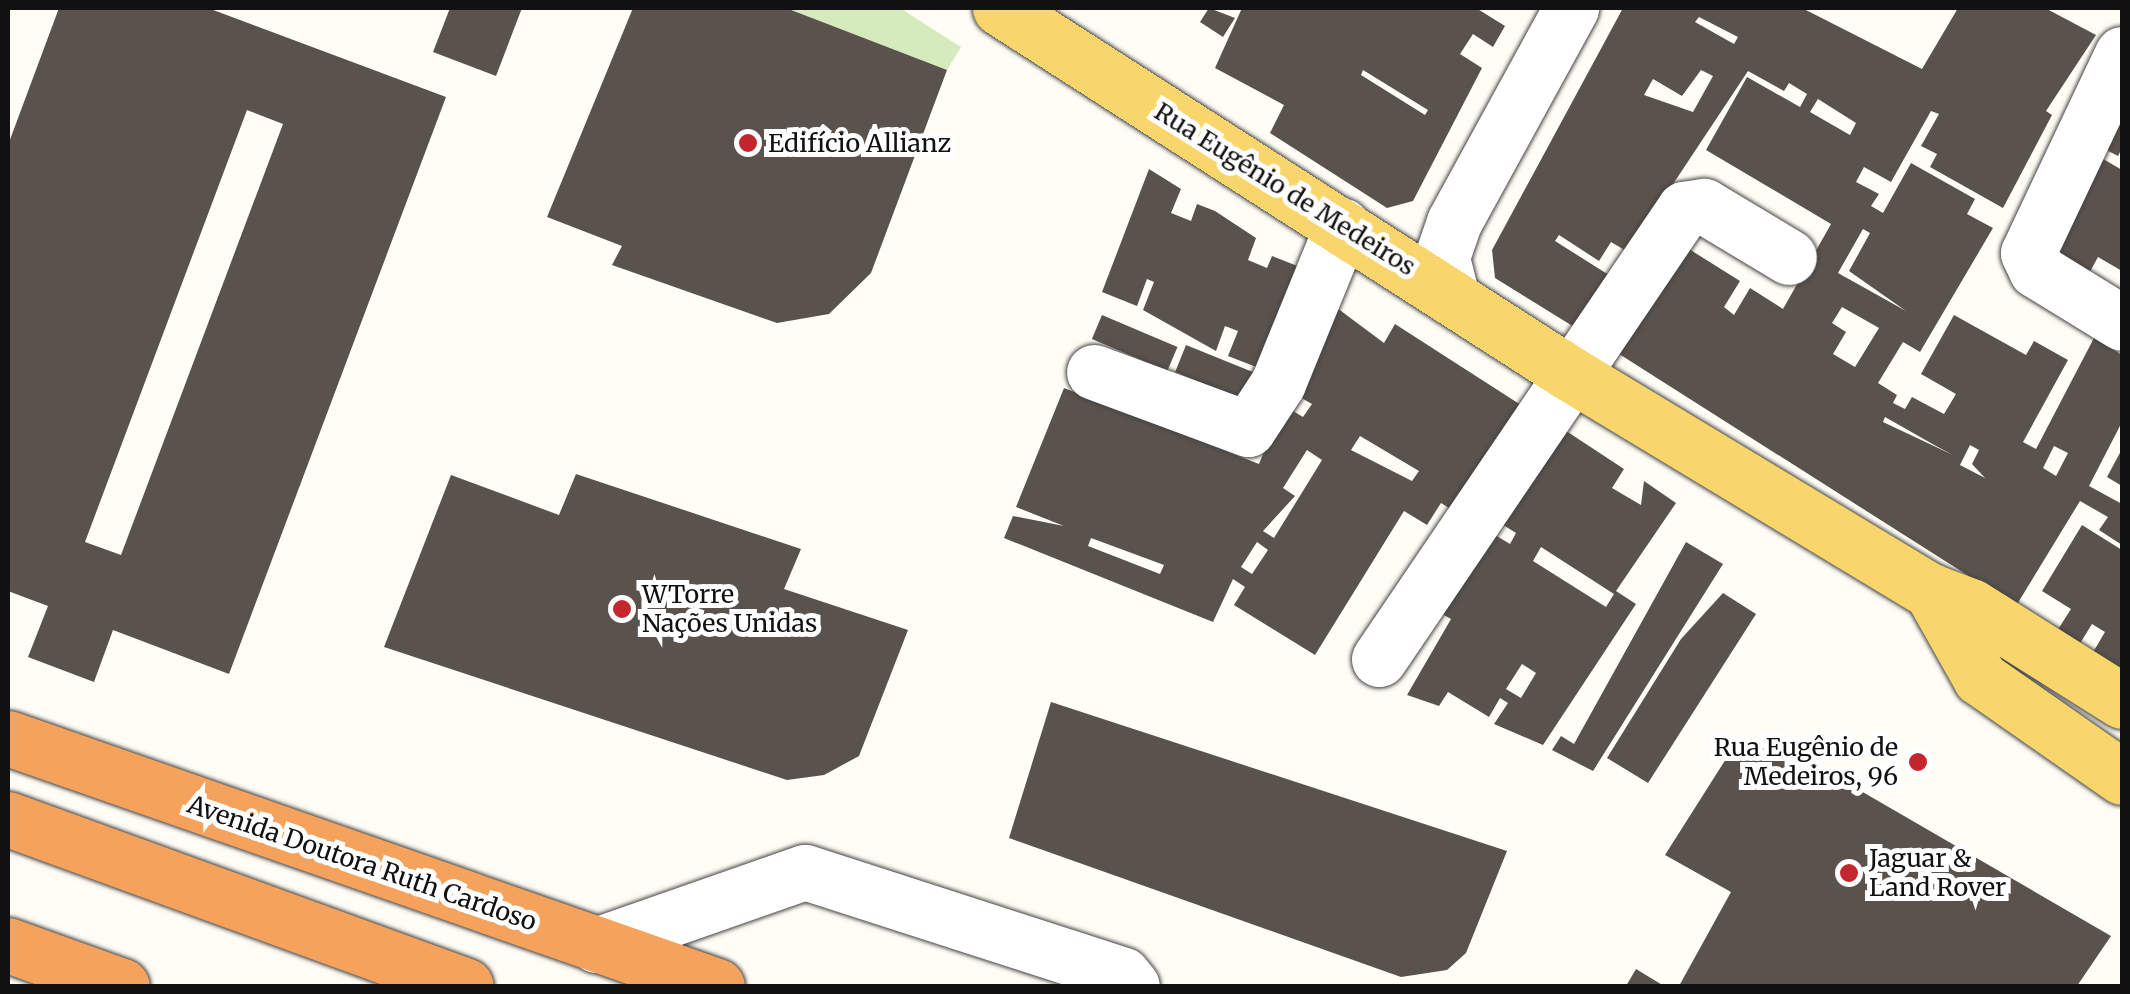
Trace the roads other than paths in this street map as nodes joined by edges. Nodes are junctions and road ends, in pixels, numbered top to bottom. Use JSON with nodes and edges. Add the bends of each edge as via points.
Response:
{"nodes":[{"id":1,"x":1000,"y":8,"type":"edge"},
{"id":2,"x":1571,"y":8,"type":"edge"},
{"id":3,"x":2122,"y":54,"type":"edge"},
{"id":4,"x":1342,"y":226,"type":"junction"},
{"id":5,"x":1788,"y":257,"type":"dead end"},
{"id":6,"x":1451,"y":294,"type":"junction"},
{"id":7,"x":2122,"y":323,"type":"edge"},
{"id":8,"x":1094,"y":372,"type":"dead end"},
{"id":9,"x":1569,"y":374,"type":"junction"},
{"id":10,"x":1931,"y":591,"type":"junction"},
{"id":11,"x":1379,"y":659,"type":"dead end"},
{"id":12,"x":2122,"y":701,"type":"edge"},
{"id":13,"x":8,"y":738,"type":"edge"},
{"id":14,"x":2111,"y":769,"type":"edge"},
{"id":15,"x":8,"y":819,"type":"edge"},
{"id":16,"x":8,"y":945,"type":"edge"},
{"id":17,"x":596,"y":945,"type":"junction"},
{"id":18,"x":122,"y":986,"type":"edge"},
{"id":19,"x":466,"y":986,"type":"edge"},
{"id":20,"x":718,"y":986,"type":"edge"},
{"id":21,"x":1132,"y":986,"type":"edge"}],
"edges":[{"from":1,"to":4,"type":"main road","name":"Rua Eugênio de Medeiros"},
{"from":2,"to":6,"type":"street","via":[[1454,222],[1442,257]]},
{"from":3,"to":7,"type":"street","via":[[2028,253],[2057,286]]},
{"from":4,"to":6,"type":"main road","name":"Rua Eugênio de Medeiros"},
{"from":4,"to":8,"type":"street","via":[[1278,383],[1248,430]]},
{"from":5,"to":9,"type":"street","via":[[1704,206],[1684,209]]},
{"from":6,"to":9,"type":"main road","name":"Rua Eugênio de Medeiros"},
{"from":9,"to":10,"type":"main road","name":"Rua Eugênio de Medeiros"},
{"from":9,"to":11,"type":"street"},
{"from":10,"to":12,"type":"main road","name":"Rua Eugênio de Medeiros","via":[[1971,606]]},
{"from":10,"to":14,"type":"main road","name":"Rua Eugênio de Medeiros","via":[[1980,678]]},
{"from":13,"to":17,"type":"highway","name":"Avenida Doutora Ruth Cardoso"},
{"from":15,"to":19,"type":"highway"},
{"from":16,"to":18,"type":"highway"},
{"from":17,"to":20,"type":"highway","name":"Avenida Doutora Ruth Cardoso"},
{"from":17,"to":21,"type":"street","via":[[804,872],[1124,974]]}]}
